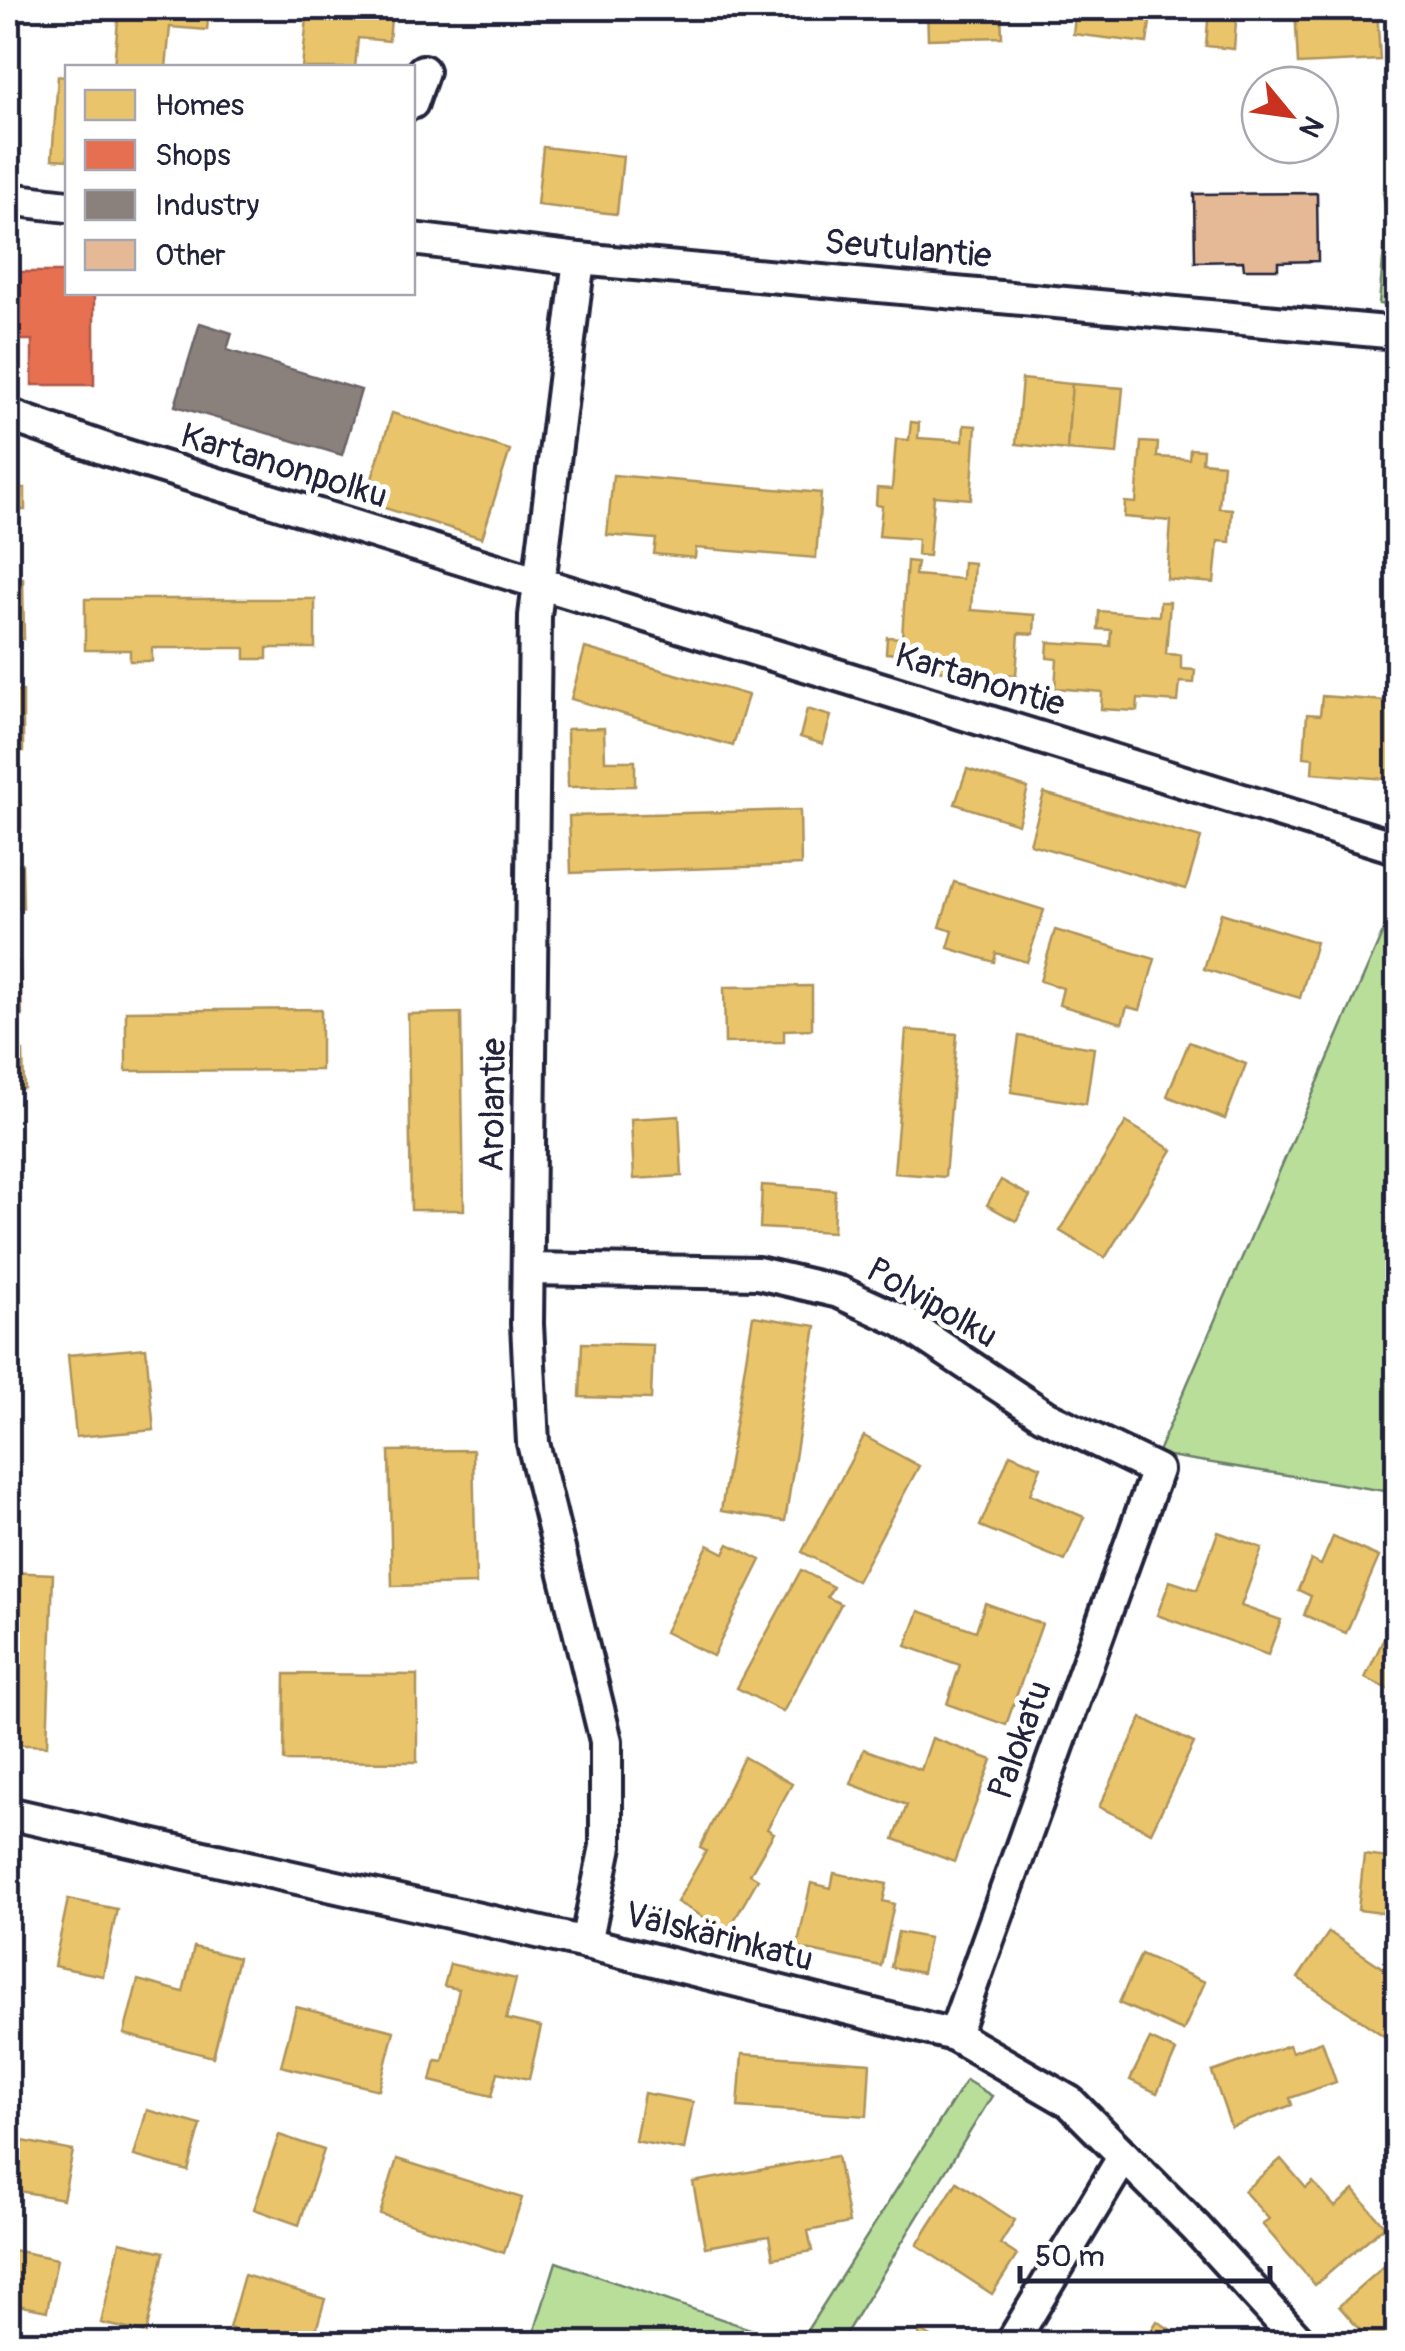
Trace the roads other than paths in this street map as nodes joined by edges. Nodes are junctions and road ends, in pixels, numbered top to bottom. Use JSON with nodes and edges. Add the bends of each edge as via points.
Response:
{"nodes":[{"id":1,"x":423,"y":71,"type":"dead end"},
{"id":2,"x":415,"y":94,"type":"edge"},
{"id":3,"x":8,"y":200,"type":"edge"},
{"id":4,"x":65,"y":206,"type":"edge"},
{"id":5,"x":415,"y":239,"type":"edge"},
{"id":6,"x":579,"y":260,"type":"junction"},
{"id":7,"x":1398,"y":333,"type":"edge"},
{"id":8,"x":8,"y":415,"type":"edge"},
{"id":9,"x":540,"y":584,"type":"junction"},
{"id":10,"x":1398,"y":848,"type":"edge"},
{"id":11,"x":528,"y":1269,"type":"junction"},
{"id":12,"x":1158,"y":1470,"type":"joint"},
{"id":13,"x":8,"y":1813,"type":"edge"},
{"id":14,"x":586,"y":1942,"type":"junction"},
{"id":15,"x":954,"y":2036,"type":"junction"},
{"id":16,"x":1124,"y":2156,"type":"junction"},
{"id":17,"x":1011,"y":2344,"type":"edge"},
{"id":18,"x":1302,"y":2344,"type":"edge"}],
"edges":[{"from":1,"to":2,"type":"street"},
{"from":3,"to":4,"type":"street"},
{"from":5,"to":6,"type":"street","name":"Seutulantie"},
{"from":6,"to":7,"type":"street","name":"Seutulantie"},
{"from":6,"to":9,"type":"street","name":"Arolantie"},
{"from":8,"to":9,"type":"street","name":"Kartanonpolku"},
{"from":9,"to":10,"type":"street","name":"Kartanontie"},
{"from":9,"to":11,"type":"street","name":"Arolantie"},
{"from":11,"to":12,"type":"street","name":"Polvipolku","via":[[758,1273],[839,1292],[902,1321],[1044,1415]]},
{"from":11,"to":14,"type":"street","name":"Arolantie","via":[[533,1442],[606,1741],[606,1846]]},
{"from":12,"to":15,"type":"street","name":"Palokatu"},
{"from":13,"to":14,"type":"street","name":"Välskärinkatu"},
{"from":14,"to":15,"type":"street","name":"Välskärinkatu"},
{"from":15,"to":16,"type":"street","name":"Välskärinkatu","via":[[1070,2102]]},
{"from":16,"to":17,"type":"street"},
{"from":16,"to":18,"type":"street","name":"Välskärinkatu"}]}
